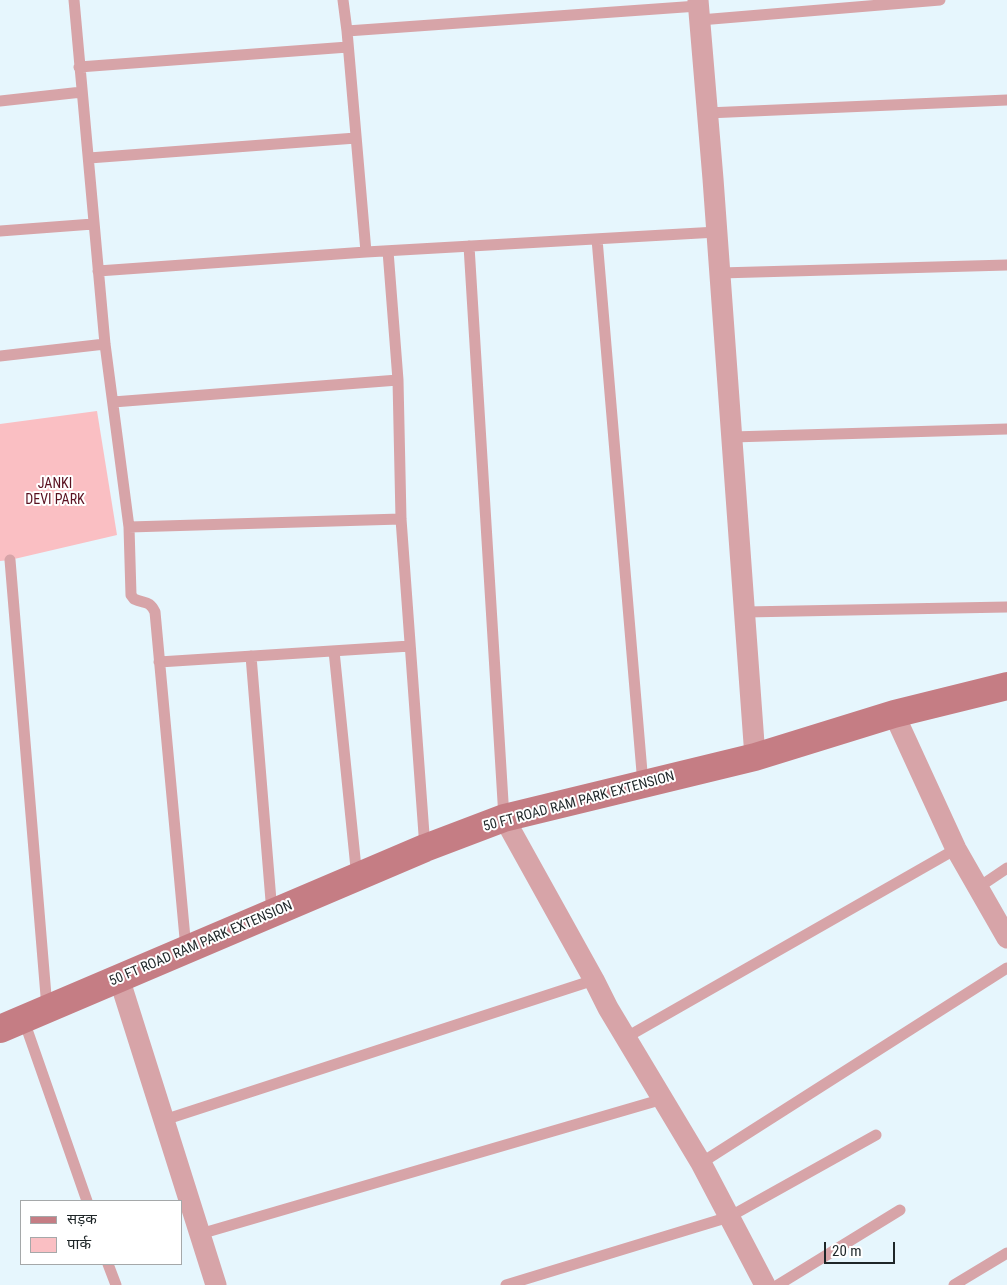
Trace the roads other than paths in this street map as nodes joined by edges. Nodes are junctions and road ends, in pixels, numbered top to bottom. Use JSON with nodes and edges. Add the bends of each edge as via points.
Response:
{"nodes":[{"id":1,"x":74,"y":0,"type":"edge"},
{"id":2,"x":343,"y":0,"type":"edge"},
{"id":3,"x":940,"y":0,"type":"edge"},
{"id":4,"x":699,"y":9,"type":"edge"},
{"id":5,"x":347,"y":32,"type":"junction"},
{"id":6,"x":348,"y":47,"type":"junction"},
{"id":7,"x":78,"y":67,"type":"junction"},
{"id":8,"x":82,"y":92,"type":"junction"},
{"id":9,"x":1007,"y":100,"type":"edge"},
{"id":10,"x":0,"y":101,"type":"edge"},
{"id":11,"x":707,"y":112,"type":"junction"},
{"id":12,"x":356,"y":138,"type":"junction"},
{"id":13,"x":89,"y":158,"type":"junction"},
{"id":14,"x":93,"y":224,"type":"junction"},
{"id":15,"x":0,"y":231,"type":"edge"},
{"id":16,"x":717,"y":232,"type":"junction"},
{"id":17,"x":596,"y":239,"type":"junction"},
{"id":18,"x":469,"y":246,"type":"junction"},
{"id":19,"x":388,"y":251,"type":"junction"},
{"id":20,"x":366,"y":252,"type":"junction"},
{"id":21,"x":1007,"y":265,"type":"edge"},
{"id":22,"x":98,"y":271,"type":"junction"},
{"id":23,"x":720,"y":273,"type":"junction"},
{"id":24,"x":105,"y":344,"type":"junction"},
{"id":25,"x":0,"y":356,"type":"edge"},
{"id":26,"x":398,"y":380,"type":"junction"},
{"id":27,"x":113,"y":402,"type":"junction"},
{"id":28,"x":1007,"y":430,"type":"edge"},
{"id":29,"x":732,"y":437,"type":"junction"},
{"id":30,"x":401,"y":519,"type":"junction"},
{"id":31,"x":129,"y":527,"type":"junction"},
{"id":32,"x":10,"y":560,"type":"dead end"},
{"id":33,"x":1007,"y":607,"type":"edge"},
{"id":34,"x":745,"y":612,"type":"junction"},
{"id":35,"x":410,"y":646,"type":"junction"},
{"id":36,"x":334,"y":650,"type":"junction"},
{"id":37,"x":251,"y":656,"type":"junction"},
{"id":38,"x":159,"y":662,"type":"junction"},
{"id":39,"x":1007,"y":686,"type":"edge"},
{"id":40,"x":894,"y":714,"type":"junction"},
{"id":41,"x":755,"y":757,"type":"junction"},
{"id":42,"x":643,"y":784,"type":"junction"},
{"id":43,"x":504,"y":818,"type":"junction"},
{"id":44,"x":425,"y":848,"type":"junction"},
{"id":45,"x":956,"y":849,"type":"junction"},
{"id":46,"x":1007,"y":868,"type":"edge"},
{"id":47,"x":357,"y":878,"type":"junction"},
{"id":48,"x":979,"y":888,"type":"junction"},
{"id":49,"x":272,"y":914,"type":"junction"},
{"id":50,"x":1006,"y":934,"type":"edge"},
{"id":51,"x":186,"y":950,"type":"junction"},
{"id":52,"x":1007,"y":968,"type":"edge"},
{"id":53,"x":119,"y":978,"type":"junction"},
{"id":54,"x":594,"y":980,"type":"junction"},
{"id":55,"x":24,"y":1018,"type":"edge"},
{"id":56,"x":625,"y":1038,"type":"junction"},
{"id":57,"x":663,"y":1099,"type":"junction"},
{"id":58,"x":164,"y":1120,"type":"junction"},
{"id":59,"x":876,"y":1135,"type":"dead end"},
{"id":60,"x":701,"y":1164,"type":"junction"},
{"id":61,"x":87,"y":1200,"type":"edge"},
{"id":62,"x":900,"y":1210,"type":"dead end"},
{"id":63,"x":729,"y":1217,"type":"junction"},
{"id":64,"x":200,"y":1234,"type":"junction"},
{"id":65,"x":1007,"y":1253,"type":"edge"},
{"id":66,"x":108,"y":1265,"type":"edge"},
{"id":67,"x":116,"y":1285,"type":"edge"},
{"id":68,"x":216,"y":1285,"type":"edge"},
{"id":69,"x":506,"y":1285,"type":"edge"},
{"id":70,"x":766,"y":1285,"type":"edge"},
{"id":71,"x":778,"y":1285,"type":"edge"},
{"id":72,"x":954,"y":1285,"type":"edge"}],
"edges":[{"from":1,"to":7,"type":"lane"},
{"from":2,"to":5,"type":"lane"},
{"from":3,"to":4,"type":"lane"},
{"from":4,"to":5,"type":"lane"},
{"from":4,"to":11,"type":"street"},
{"from":5,"to":6,"type":"lane"},
{"from":6,"to":7,"type":"lane"},
{"from":6,"to":12,"type":"lane"},
{"from":7,"to":8,"type":"lane"},
{"from":8,"to":10,"type":"lane"},
{"from":8,"to":13,"type":"lane"},
{"from":9,"to":11,"type":"lane"},
{"from":11,"to":16,"type":"street"},
{"from":12,"to":13,"type":"lane"},
{"from":12,"to":20,"type":"lane"},
{"from":13,"to":14,"type":"lane"},
{"from":14,"to":15,"type":"lane"},
{"from":14,"to":22,"type":"lane"},
{"from":16,"to":17,"type":"lane"},
{"from":16,"to":23,"type":"street"},
{"from":17,"to":18,"type":"lane"},
{"from":17,"to":42,"type":"lane"},
{"from":18,"to":19,"type":"lane"},
{"from":18,"to":43,"type":"lane"},
{"from":19,"to":20,"type":"lane"},
{"from":19,"to":26,"type":"lane"},
{"from":20,"to":22,"type":"lane"},
{"from":21,"to":23,"type":"lane"},
{"from":22,"to":24,"type":"lane"},
{"from":23,"to":29,"type":"street"},
{"from":24,"to":25,"type":"lane"},
{"from":24,"to":27,"type":"lane"},
{"from":26,"to":27,"type":"lane"},
{"from":26,"to":30,"type":"lane"},
{"from":27,"to":31,"type":"lane"},
{"from":28,"to":29,"type":"lane"},
{"from":29,"to":34,"type":"street"},
{"from":30,"to":31,"type":"lane"},
{"from":30,"to":35,"type":"lane"},
{"from":31,"to":38,"type":"lane","via":[[131,595],[151,605],[155,612]]},
{"from":32,"to":55,"type":"lane"},
{"from":33,"to":34,"type":"lane"},
{"from":34,"to":41,"type":"street"},
{"from":35,"to":36,"type":"lane"},
{"from":35,"to":44,"type":"lane"},
{"from":36,"to":37,"type":"lane"},
{"from":36,"to":47,"type":"lane"},
{"from":37,"to":38,"type":"lane"},
{"from":37,"to":49,"type":"lane"},
{"from":38,"to":51,"type":"lane"},
{"from":39,"to":40,"type":"street","name":"50 FT ROAD RAM PARK EXTENSION"},
{"from":40,"to":41,"type":"street","name":"50 FT ROAD RAM PARK EXTENSION"},
{"from":40,"to":45,"type":"street"},
{"from":41,"to":42,"type":"street","name":"50 FT ROAD RAM PARK EXTENSION"},
{"from":42,"to":43,"type":"street","name":"50 FT ROAD RAM PARK EXTENSION"},
{"from":43,"to":44,"type":"street","name":"50 FT ROAD RAM PARK EXTENSION"},
{"from":43,"to":54,"type":"street"},
{"from":44,"to":47,"type":"street","name":"50 FT ROAD RAM PARK EXTENSION"},
{"from":45,"to":48,"type":"street"},
{"from":45,"to":56,"type":"lane"},
{"from":46,"to":48,"type":"lane"},
{"from":47,"to":49,"type":"street","name":"50 FT ROAD RAM PARK EXTENSION"},
{"from":48,"to":50,"type":"street"},
{"from":49,"to":51,"type":"street","name":"50 FT ROAD RAM PARK EXTENSION"},
{"from":51,"to":53,"type":"street","name":"50 FT ROAD RAM PARK EXTENSION"},
{"from":52,"to":60,"type":"lane"},
{"from":53,"to":55,"type":"street","name":"50 FT ROAD RAM PARK EXTENSION"},
{"from":53,"to":58,"type":"street"},
{"from":54,"to":56,"type":"street"},
{"from":54,"to":58,"type":"lane"},
{"from":55,"to":61,"type":"lane"},
{"from":56,"to":57,"type":"street"},
{"from":57,"to":60,"type":"street"},
{"from":57,"to":64,"type":"lane"},
{"from":58,"to":64,"type":"street"},
{"from":59,"to":63,"type":"lane"},
{"from":60,"to":63,"type":"street"},
{"from":62,"to":71,"type":"lane"},
{"from":63,"to":69,"type":"lane"},
{"from":63,"to":70,"type":"street"},
{"from":64,"to":68,"type":"street"},
{"from":65,"to":72,"type":"lane"},
{"from":66,"to":67,"type":"lane"}]}
